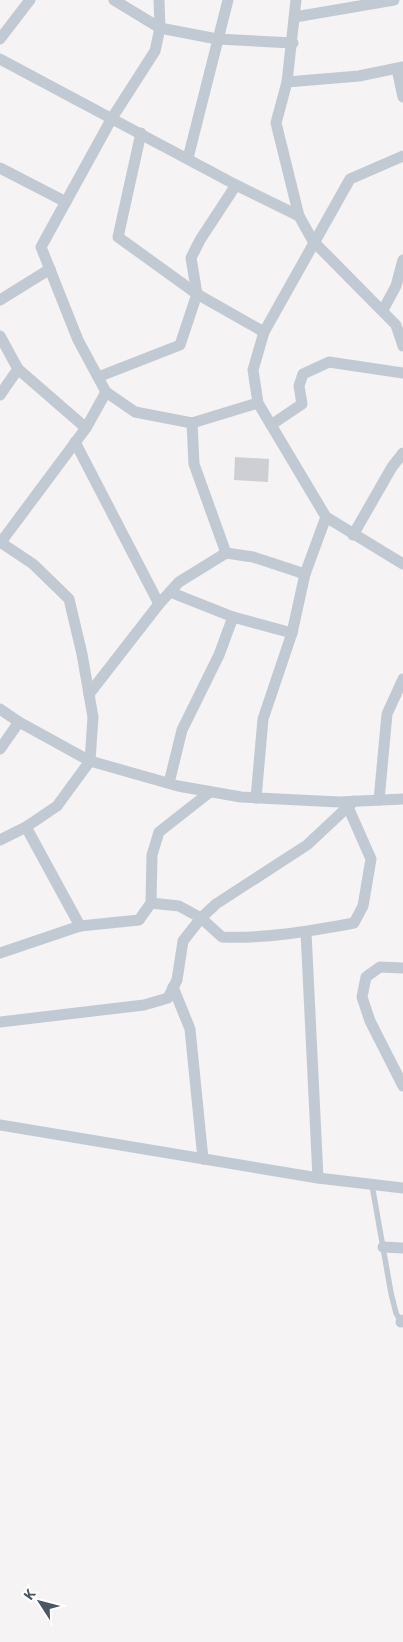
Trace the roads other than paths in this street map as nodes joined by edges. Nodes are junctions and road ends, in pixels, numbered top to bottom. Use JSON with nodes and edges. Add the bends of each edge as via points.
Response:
{"nodes":[{"id":1,"x":30,"y":0,"type":"edge"},
{"id":2,"x":114,"y":0,"type":"edge"},
{"id":3,"x":159,"y":0,"type":"edge"},
{"id":4,"x":228,"y":0,"type":"edge"},
{"id":5,"x":296,"y":0,"type":"edge"},
{"id":6,"x":394,"y":0,"type":"edge"},
{"id":7,"x":295,"y":17,"type":"junction"},
{"id":8,"x":160,"y":28,"type":"junction"},
{"id":9,"x":0,"y":39,"type":"edge"},
{"id":10,"x":218,"y":39,"type":"junction"},
{"id":11,"x":292,"y":43,"type":"junction"},
{"id":12,"x":0,"y":59,"type":"edge"},
{"id":13,"x":400,"y":68,"type":"edge"},
{"id":14,"x":287,"y":82,"type":"junction"},
{"id":15,"x":403,"y":97,"type":"edge"},
{"id":16,"x":112,"y":118,"type":"junction"},
{"id":17,"x":141,"y":133,"type":"junction"},
{"id":18,"x":403,"y":156,"type":"edge"},
{"id":19,"x":188,"y":158,"type":"junction"},
{"id":20,"x":0,"y":168,"type":"edge"},
{"id":21,"x":236,"y":185,"type":"junction"},
{"id":22,"x":66,"y":202,"type":"junction"},
{"id":23,"x":299,"y":216,"type":"junction"},
{"id":24,"x":313,"y":241,"type":"junction"},
{"id":25,"x":403,"y":260,"type":"edge"},
{"id":26,"x":50,"y":269,"type":"junction"},
{"id":27,"x":197,"y":294,"type":"junction"},
{"id":28,"x":0,"y":300,"type":"edge"},
{"id":29,"x":383,"y":310,"type":"junction"},
{"id":30,"x":264,"y":332,"type":"junction"},
{"id":31,"x":0,"y":336,"type":"edge"},
{"id":32,"x":403,"y":346,"type":"edge"},
{"id":33,"x":18,"y":369,"type":"junction"},
{"id":34,"x":403,"y":373,"type":"edge"},
{"id":35,"x":98,"y":378,"type":"junction"},
{"id":36,"x":106,"y":392,"type":"junction"},
{"id":37,"x":0,"y":395,"type":"edge"},
{"id":38,"x":258,"y":403,"type":"junction"},
{"id":39,"x":192,"y":423,"type":"junction"},
{"id":40,"x":271,"y":425,"type":"junction"},
{"id":41,"x":86,"y":428,"type":"junction"},
{"id":42,"x":75,"y":442,"type":"junction"},
{"id":43,"x":403,"y":453,"type":"edge"},
{"id":44,"x":326,"y":517,"type":"junction"},
{"id":45,"x":353,"y":535,"type":"junction"},
{"id":46,"x":0,"y":542,"type":"edge"},
{"id":47,"x":226,"y":553,"type":"junction"},
{"id":48,"x":403,"y":564,"type":"edge"},
{"id":49,"x":305,"y":574,"type":"junction"},
{"id":50,"x":170,"y":592,"type":"junction"},
{"id":51,"x":159,"y":604,"type":"junction"},
{"id":52,"x":232,"y":617,"type":"junction"},
{"id":53,"x":292,"y":633,"type":"junction"},
{"id":54,"x":403,"y":679,"type":"edge"},
{"id":55,"x":89,"y":694,"type":"junction"},
{"id":56,"x":0,"y":709,"type":"edge"},
{"id":57,"x":19,"y":722,"type":"junction"},
{"id":58,"x":0,"y":749,"type":"edge"},
{"id":59,"x":90,"y":761,"type":"junction"},
{"id":60,"x":170,"y":783,"type":"junction"},
{"id":61,"x":210,"y":792,"type":"junction"},
{"id":62,"x":256,"y":798,"type":"junction"},
{"id":63,"x":403,"y":799,"type":"edge"},
{"id":64,"x":379,"y":800,"type":"junction"},
{"id":65,"x":351,"y":804,"type":"junction"},
{"id":66,"x":26,"y":827,"type":"junction"},
{"id":67,"x":0,"y":840,"type":"edge"},
{"id":68,"x":151,"y":903,"type":"junction"},
{"id":69,"x":201,"y":918,"type":"junction"},
{"id":70,"x":80,"y":926,"type":"junction"},
{"id":71,"x":306,"y":932,"type":"junction"},
{"id":72,"x":0,"y":953,"type":"edge"},
{"id":73,"x":403,"y":968,"type":"edge"},
{"id":74,"x":173,"y":987,"type":"junction"},
{"id":75,"x":0,"y":1022,"type":"edge"},
{"id":76,"x":403,"y":1086,"type":"edge"},
{"id":77,"x":0,"y":1125,"type":"edge"},
{"id":78,"x":203,"y":1159,"type":"junction"},
{"id":79,"x":318,"y":1178,"type":"junction"},
{"id":80,"x":372,"y":1184,"type":"junction"},
{"id":81,"x":403,"y":1188,"type":"edge"},
{"id":82,"x":383,"y":1248,"type":"junction"},
{"id":83,"x":403,"y":1248,"type":"edge"},
{"id":84,"x":402,"y":1321,"type":"edge"}],
"edges":[{"from":1,"to":9,"type":"street"},
{"from":2,"to":8,"type":"street"},
{"from":3,"to":8,"type":"street"},
{"from":4,"to":10,"type":"street"},
{"from":5,"to":7,"type":"street"},
{"from":6,"to":7,"type":"street"},
{"from":7,"to":11,"type":"street"},
{"from":8,"to":10,"type":"street"},
{"from":8,"to":16,"type":"street","via":[[155,51]]},
{"from":10,"to":11,"type":"street"},
{"from":10,"to":19,"type":"street"},
{"from":11,"to":14,"type":"street"},
{"from":12,"to":16,"type":"street"},
{"from":13,"to":14,"type":"street","via":[[359,76]]},
{"from":13,"to":15,"type":"street"},
{"from":14,"to":23,"type":"street","via":[[276,123]]},
{"from":16,"to":17,"type":"street"},
{"from":16,"to":22,"type":"street"},
{"from":17,"to":19,"type":"street"},
{"from":17,"to":27,"type":"street","via":[[118,237]]},
{"from":18,"to":24,"type":"street","via":[[350,179]]},
{"from":19,"to":21,"type":"street"},
{"from":20,"to":22,"type":"street"},
{"from":21,"to":23,"type":"street"},
{"from":21,"to":27,"type":"street","via":[[191,258]]},
{"from":22,"to":26,"type":"street","via":[[41,247]]},
{"from":23,"to":24,"type":"street"},
{"from":24,"to":29,"type":"street"},
{"from":24,"to":30,"type":"street"},
{"from":25,"to":29,"type":"street","via":[[396,286]]},
{"from":26,"to":28,"type":"street"},
{"from":26,"to":35,"type":"street","via":[[78,340]]},
{"from":27,"to":30,"type":"street"},
{"from":27,"to":35,"type":"street","via":[[180,345]]},
{"from":29,"to":32,"type":"street","via":[[396,325]]},
{"from":30,"to":38,"type":"street","via":[[253,370]]},
{"from":31,"to":33,"type":"street"},
{"from":33,"to":37,"type":"street"},
{"from":33,"to":41,"type":"street"},
{"from":34,"to":40,"type":"street","via":[[330,362],[303,374],[299,386],[302,404]]},
{"from":35,"to":36,"type":"street"},
{"from":36,"to":39,"type":"street","via":[[135,412]]},
{"from":36,"to":41,"type":"street"},
{"from":38,"to":39,"type":"street"},
{"from":38,"to":40,"type":"street"},
{"from":39,"to":47,"type":"street","via":[[194,464]]},
{"from":40,"to":44,"type":"street"},
{"from":41,"to":42,"type":"street"},
{"from":42,"to":46,"type":"street"},
{"from":42,"to":51,"type":"street"},
{"from":43,"to":45,"type":"street"},
{"from":44,"to":45,"type":"street"},
{"from":44,"to":49,"type":"street"},
{"from":45,"to":48,"type":"street"},
{"from":46,"to":55,"type":"street","via":[[33,564],[69,599]]},
{"from":47,"to":49,"type":"street","via":[[253,557]]},
{"from":47,"to":50,"type":"street","via":[[179,582]]},
{"from":49,"to":53,"type":"street"},
{"from":50,"to":51,"type":"street"},
{"from":50,"to":52,"type":"street"},
{"from":51,"to":55,"type":"street"},
{"from":52,"to":53,"type":"street"},
{"from":52,"to":60,"type":"street","via":[[219,655],[182,730]]},
{"from":53,"to":62,"type":"street","via":[[263,719]]},
{"from":54,"to":64,"type":"street","via":[[387,714]]},
{"from":55,"to":59,"type":"street","via":[[93,718]]},
{"from":56,"to":57,"type":"street"},
{"from":57,"to":58,"type":"street"},
{"from":57,"to":59,"type":"street"},
{"from":59,"to":60,"type":"street"},
{"from":59,"to":66,"type":"street","via":[[57,806]]},
{"from":60,"to":61,"type":"street"},
{"from":61,"to":62,"type":"street"},
{"from":61,"to":68,"type":"street","via":[[159,832],[152,855]]},
{"from":62,"to":65,"type":"street"},
{"from":63,"to":64,"type":"street"},
{"from":64,"to":65,"type":"street"},
{"from":65,"to":69,"type":"street","via":[[307,845],[216,904]]},
{"from":65,"to":71,"type":"street","via":[[371,859],[363,906],[354,923]]},
{"from":66,"to":67,"type":"street"},
{"from":66,"to":70,"type":"street"},
{"from":68,"to":69,"type":"street","via":[[179,906]]},
{"from":68,"to":70,"type":"street","via":[[139,920]]},
{"from":69,"to":71,"type":"street","via":[[222,937]]},
{"from":69,"to":74,"type":"street","via":[[183,940]]},
{"from":70,"to":72,"type":"street"},
{"from":71,"to":79,"type":"street"},
{"from":73,"to":76,"type":"street","via":[[380,968],[366,977],[362,997],[370,1021]]},
{"from":74,"to":75,"type":"street","via":[[168,998],[144,1005]]},
{"from":74,"to":78,"type":"street","via":[[190,1029]]},
{"from":77,"to":78,"type":"street"},
{"from":78,"to":79,"type":"street"},
{"from":79,"to":80,"type":"street"},
{"from":80,"to":81,"type":"street"},
{"from":80,"to":82,"type":"lane"},
{"from":82,"to":83,"type":"street"},
{"from":82,"to":84,"type":"lane","via":[[396,1313]]}]}
